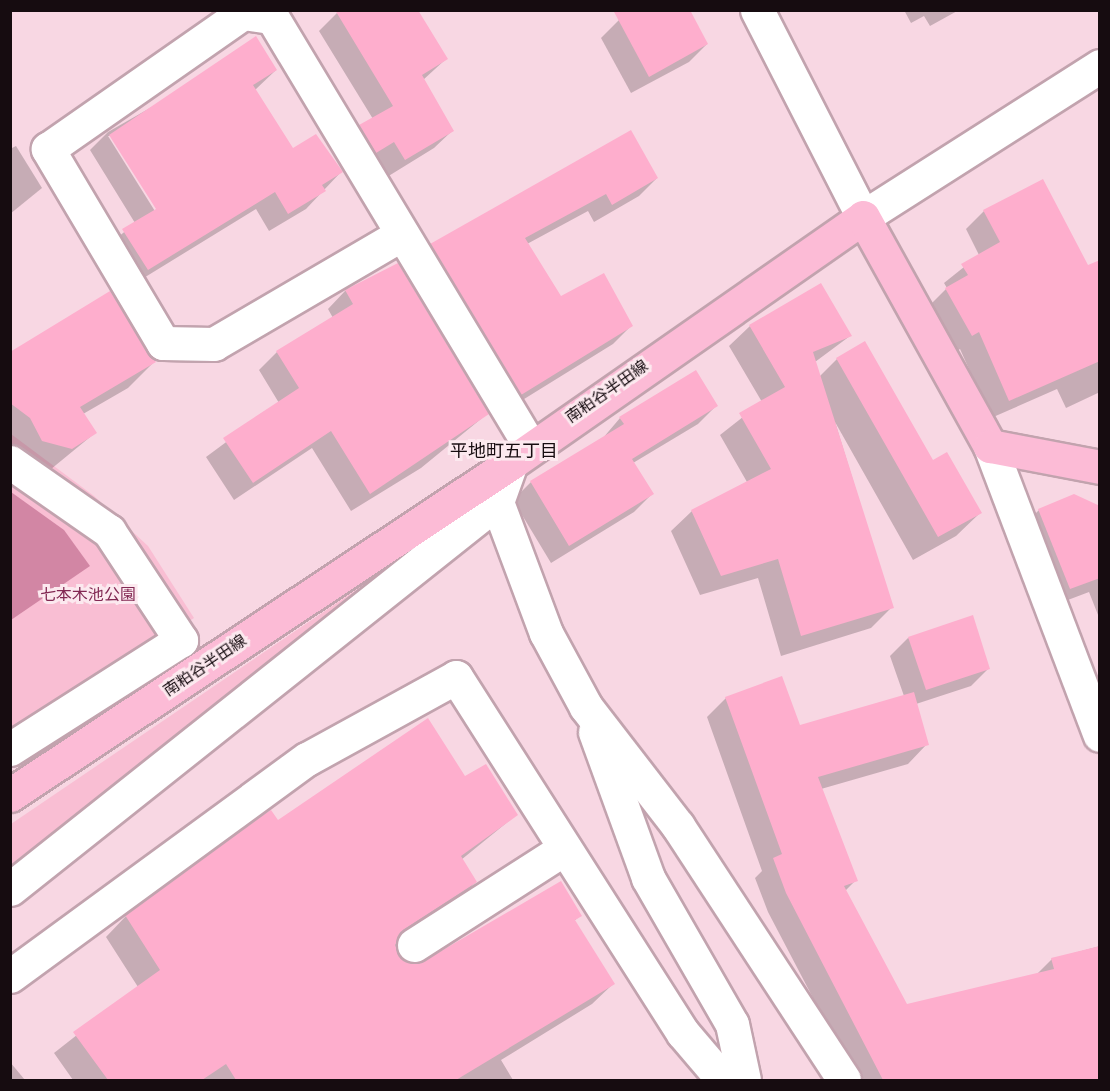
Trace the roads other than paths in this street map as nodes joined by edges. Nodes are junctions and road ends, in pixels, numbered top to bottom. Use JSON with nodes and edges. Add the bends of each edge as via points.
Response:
{"nodes":[{"id":1,"x":757,"y":10,"type":"edge"},
{"id":2,"x":1100,"y":66,"type":"edge"},
{"id":3,"x":863,"y":217,"type":"junction"},
{"id":4,"x":402,"y":234,"type":"junction"},
{"id":5,"x":990,"y":446,"type":"junction"},
{"id":6,"x":521,"y":455,"type":"junction"},
{"id":7,"x":10,"y":462,"type":"edge"},
{"id":8,"x":1100,"y":467,"type":"edge"},
{"id":9,"x":497,"y":502,"type":"junction"},
{"id":10,"x":586,"y":707,"type":"junction"},
{"id":11,"x":1100,"y":735,"type":"edge"},
{"id":12,"x":10,"y":749,"type":"edge"},
{"id":13,"x":10,"y":795,"type":"edge"},
{"id":14,"x":565,"y":848,"type":"junction"},
{"id":15,"x":10,"y":890,"type":"edge"},
{"id":16,"x":414,"y":945,"type":"dead end"},
{"id":17,"x":10,"y":976,"type":"edge"},
{"id":18,"x":723,"y":1080,"type":"edge"},
{"id":19,"x":744,"y":1080,"type":"edge"},
{"id":20,"x":844,"y":1080,"type":"edge"}],
"edges":[{"from":1,"to":3,"type":"street"},
{"from":2,"to":3,"type":"street"},
{"from":3,"to":5,"type":"main road"},
{"from":3,"to":6,"type":"main road","name":"南粕谷半田線"},
{"from":4,"to":4,"type":"street","via":[[272,17],[243,13],[48,149],[163,343],[214,344]]},
{"from":4,"to":6,"type":"street"},
{"from":5,"to":8,"type":"main road"},
{"from":5,"to":11,"type":"street"},
{"from":6,"to":9,"type":"street"},
{"from":6,"to":13,"type":"main road","name":"南粕谷半田線"},
{"from":7,"to":12,"type":"street","via":[[109,531],[181,640]]},
{"from":9,"to":10,"type":"street","via":[[546,633]]},
{"from":9,"to":15,"type":"street"},
{"from":10,"to":19,"type":"street","via":[[648,878],[732,1024]]},
{"from":10,"to":20,"type":"street","via":[[678,826]]},
{"from":14,"to":16,"type":"street"},
{"from":14,"to":17,"type":"street","via":[[456,677],[307,759]]},
{"from":14,"to":18,"type":"street","via":[[683,1033]]}]}
